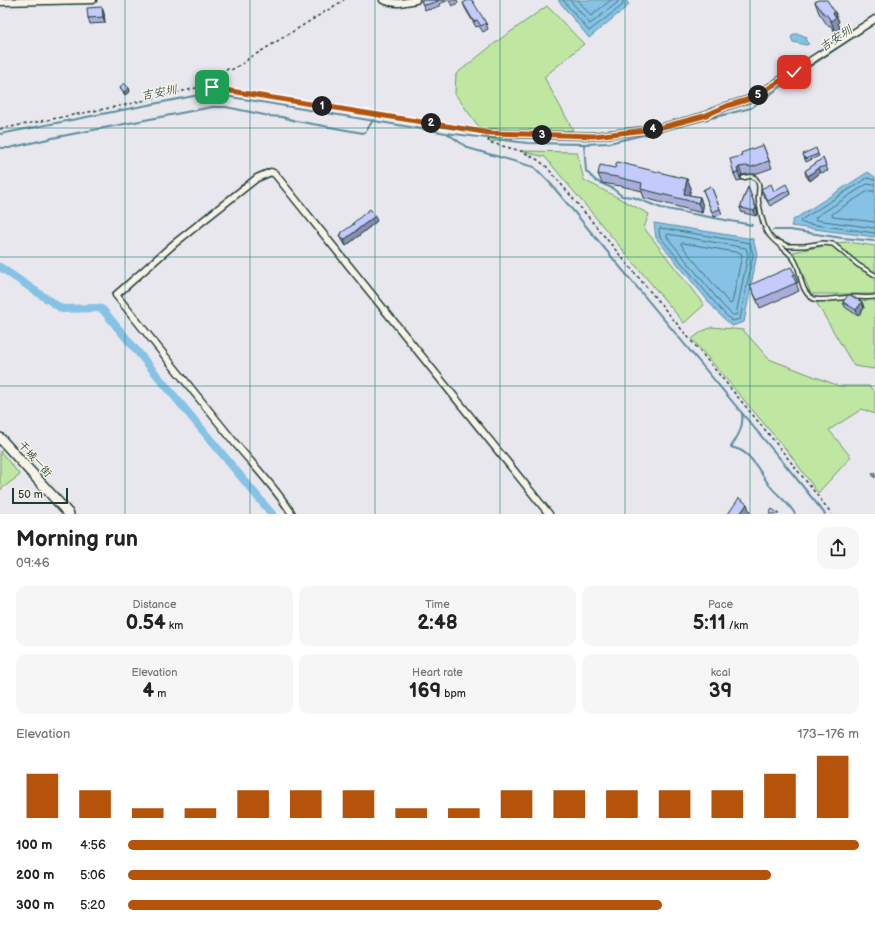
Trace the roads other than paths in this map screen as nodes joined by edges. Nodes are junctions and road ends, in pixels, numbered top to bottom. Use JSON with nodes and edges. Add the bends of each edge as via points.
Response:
{"nodes":[{"id":1,"x":78,"y":0,"type":"edge"},
{"id":2,"x":93,"y":0,"type":"edge"},
{"id":3,"x":383,"y":0,"type":"edge"},
{"id":4,"x":416,"y":0,"type":"edge"},
{"id":5,"x":0,"y":2,"type":"edge"},
{"id":6,"x":875,"y":19,"type":"edge"},
{"id":7,"x":490,"y":133,"type":"road end"},
{"id":8,"x":743,"y":178,"type":"dead end"},
{"id":9,"x":771,"y":237,"type":"junction"},
{"id":10,"x":875,"y":275,"type":"edge"},
{"id":11,"x":875,"y":297,"type":"edge"},
{"id":12,"x":0,"y":438,"type":"edge"},
{"id":13,"x":69,"y":514,"type":"edge"},
{"id":14,"x":292,"y":514,"type":"edge"},
{"id":15,"x":549,"y":514,"type":"edge"}],
"edges":[{"from":1,"to":2,"type":"street"},
{"from":1,"to":5,"type":"street"},
{"from":3,"to":4,"type":"street","via":[[397,4]]},
{"from":6,"to":7,"type":"street","via":[[753,98],[704,116],[655,129],[594,136]]},
{"from":8,"to":9,"type":"lane","via":[[755,178],[759,186],[758,202],[767,232]]},
{"from":9,"to":10,"type":"lane","via":[[778,243],[788,246],[833,244],[858,265]]},
{"from":9,"to":11,"type":"lane","via":[[794,260],[807,295],[815,299]]},
{"from":12,"to":13,"type":"street","name":"干城一街"},
{"from":14,"to":15,"type":"street","via":[[271,484],[241,451],[116,295],[181,238],[257,178],[271,172]]}]}
